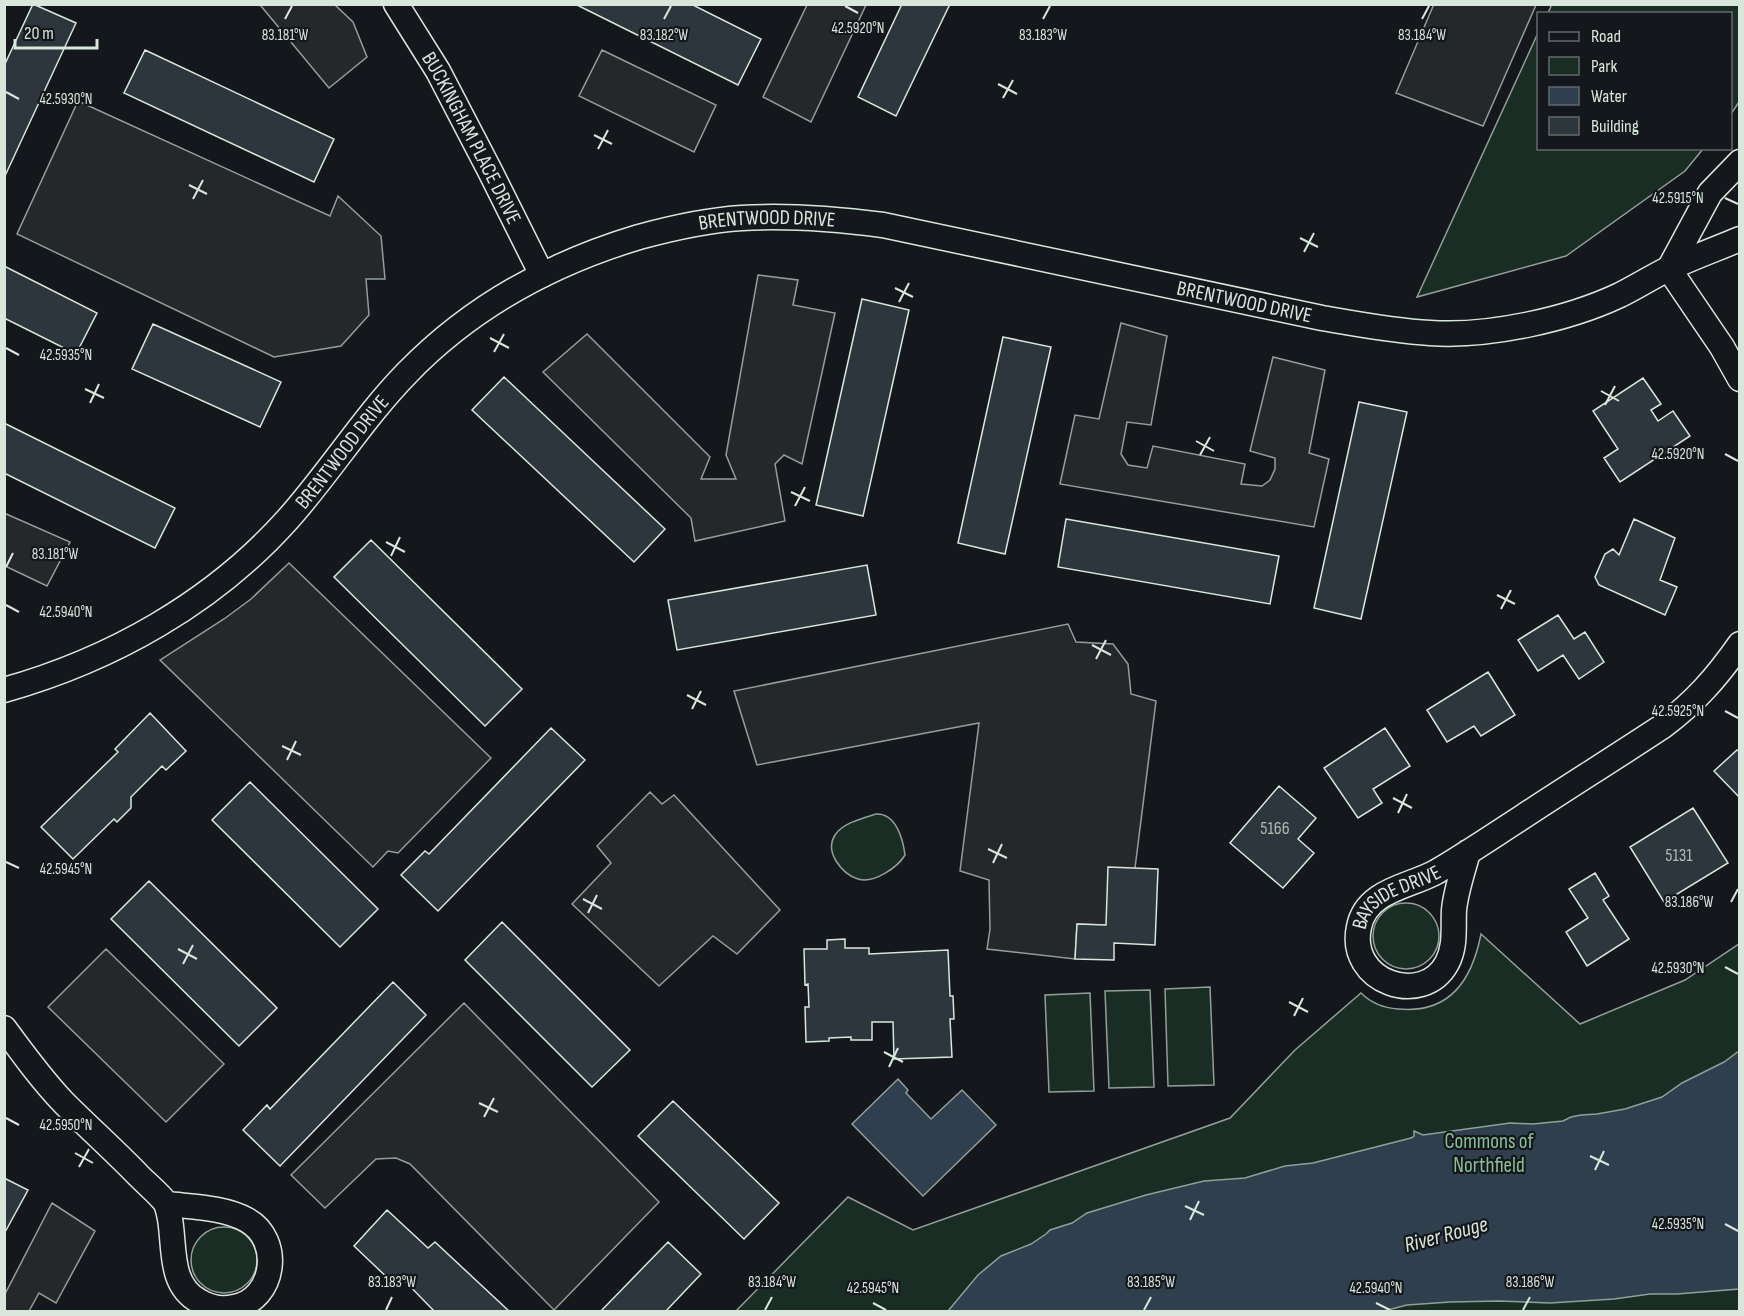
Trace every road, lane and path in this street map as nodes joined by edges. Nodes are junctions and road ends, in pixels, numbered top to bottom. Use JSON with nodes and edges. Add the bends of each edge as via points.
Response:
{"nodes":[{"id":1,"x":396,"y":4,"type":"edge"},
{"id":2,"x":1740,"y":162,"type":"edge"},
{"id":3,"x":1740,"y":239,"type":"edge"},
{"id":4,"x":1669,"y":269,"type":"junction"},
{"id":5,"x":542,"y":276,"type":"junction"},
{"id":6,"x":1740,"y":379,"type":"edge"},
{"id":7,"x":1740,"y":644,"type":"edge"},
{"id":8,"x":4,"y":690,"type":"edge"},
{"id":9,"x":1468,"y":852,"type":"junction"},
{"id":10,"x":4,"y":1028,"type":"edge"},
{"id":11,"x":167,"y":1204,"type":"junction"}],
"edges":[{"from":1,"to":5,"type":"street","name":"BUCKINGHAM PLACE DRIVE","via":[[438,71]]},
{"from":2,"to":4,"type":"street","via":[[1710,193]]},
{"from":3,"to":4,"type":"street","name":"BRENTWOOD DRIVE"},
{"from":4,"to":5,"type":"street","name":"BRENTWOOD DRIVE","via":[[1619,296],[1563,316],[1514,327],[1431,333],[1322,318],[883,225],[808,217],[740,218],[680,227],[600,250]]},
{"from":4,"to":6,"type":"street"},
{"from":5,"to":8,"type":"street","name":"BRENTWOOD DRIVE","via":[[475,314],[408,372],[287,520],[216,586],[121,646],[59,673]]},
{"from":7,"to":9,"type":"street","name":"BAYSIDE DRIVE","via":[[1705,690],[1684,710]]},
{"from":9,"to":9,"type":"street","name":"BAYSIDE DRIVE","via":[[1434,873],[1377,898],[1367,908],[1361,918],[1358,944],[1369,971],[1398,985],[1417,985],[1440,973],[1453,947],[1454,910]]},
{"from":10,"to":11,"type":"street","via":[[64,1102]]},
{"from":11,"to":11,"type":"street","via":[[176,1273],[195,1300],[207,1306],[233,1308],[259,1292],[266,1282],[271,1257],[258,1228],[247,1219],[222,1211]]}]}
